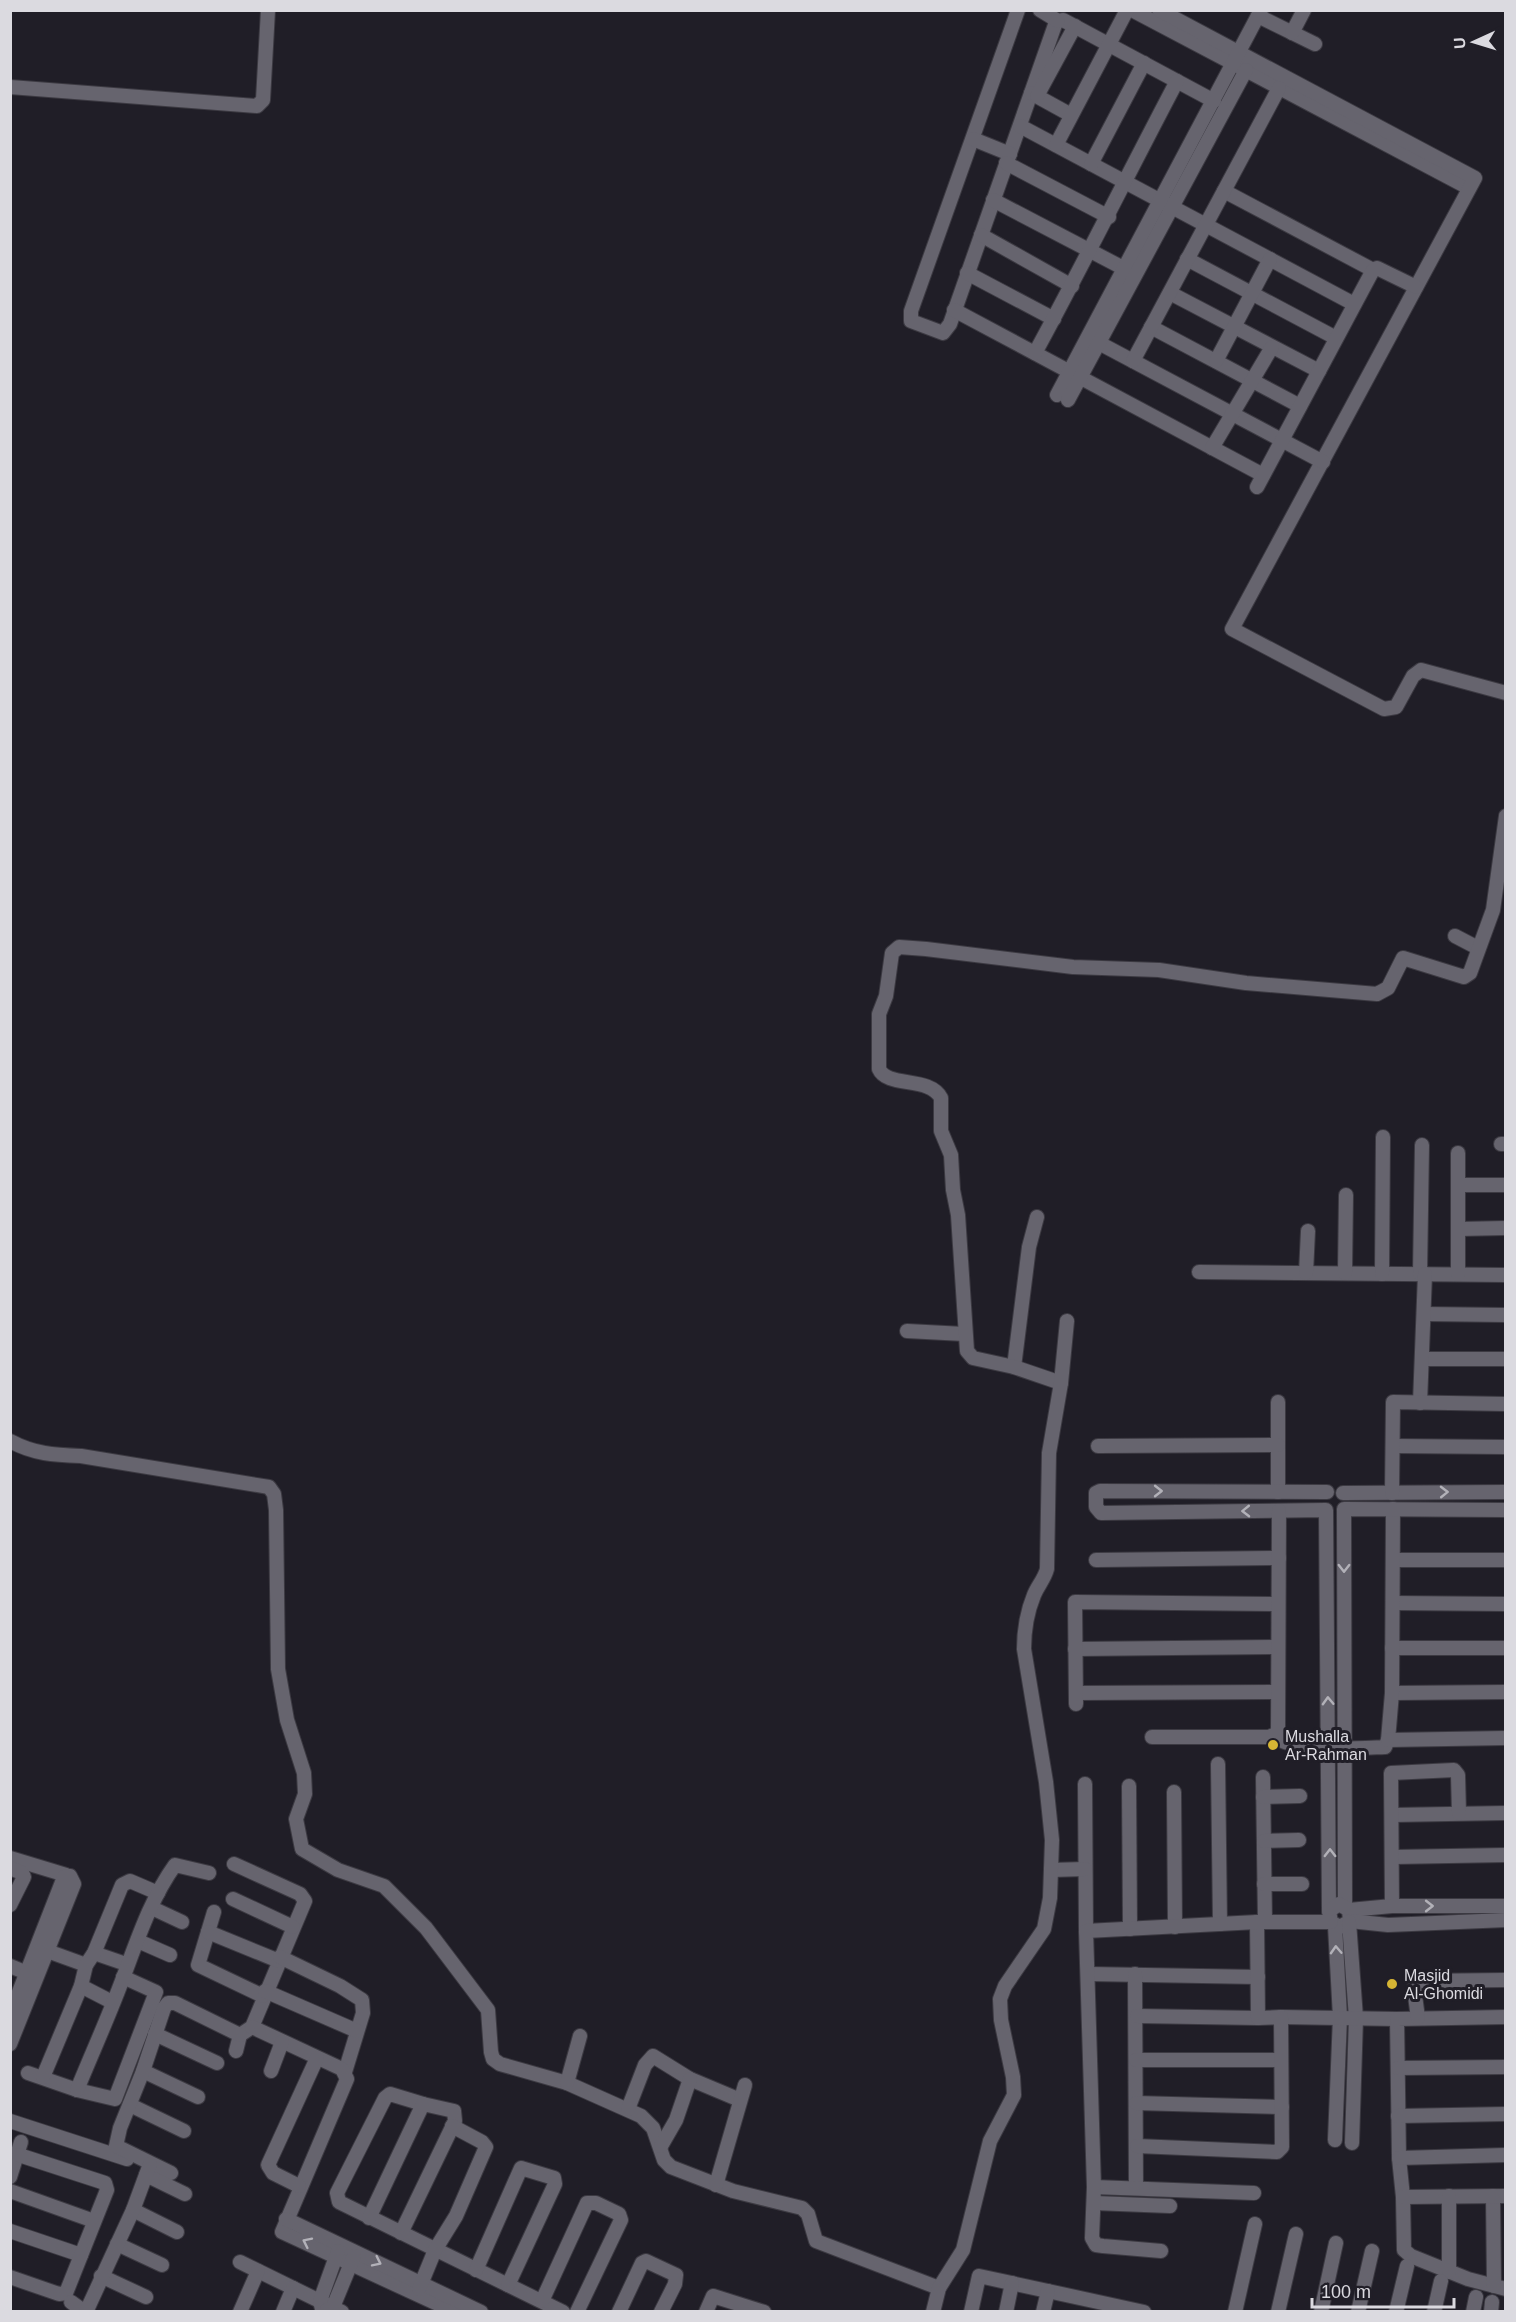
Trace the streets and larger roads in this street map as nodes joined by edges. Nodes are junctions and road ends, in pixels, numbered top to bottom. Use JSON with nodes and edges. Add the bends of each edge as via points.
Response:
{"nodes":[{"id":1,"x":268,"y":10,"type":"edge"},
{"id":2,"x":1018,"y":10,"type":"edge"},
{"id":3,"x":1040,"y":10,"type":"edge"},
{"id":4,"x":1127,"y":10,"type":"edge"},
{"id":5,"x":1132,"y":10,"type":"edge"},
{"id":6,"x":1304,"y":10,"type":"edge"},
{"id":7,"x":1169,"y":13,"type":"edge"},
{"id":8,"x":1260,"y":13,"type":"edge"},
{"id":9,"x":1058,"y":21,"type":"junction"},
{"id":10,"x":1075,"y":26,"type":"junction"},
{"id":11,"x":1292,"y":33,"type":"junction"},
{"id":12,"x":1315,"y":44,"type":"dead end"},
{"id":13,"x":1109,"y":45,"type":"junction"},
{"id":14,"x":1239,"y":62,"type":"junction"},
{"id":15,"x":1144,"y":63,"type":"junction"},
{"id":16,"x":1177,"y":81,"type":"junction"},
{"id":17,"x":10,"y":87,"type":"edge"},
{"id":18,"x":1279,"y":88,"type":"junction"},
{"id":19,"x":1034,"y":94,"type":"junction"},
{"id":20,"x":1214,"y":101,"type":"junction"},
{"id":21,"x":1071,"y":115,"type":"junction"},
{"id":22,"x":1020,"y":126,"type":"junction"},
{"id":23,"x":973,"y":139,"type":"junction"},
{"id":24,"x":1056,"y":145,"type":"junction"},
{"id":25,"x":1008,"y":158,"type":"junction"},
{"id":26,"x":1091,"y":164,"type":"junction"},
{"id":27,"x":1124,"y":181,"type":"junction"},
{"id":28,"x":1469,"y":188,"type":"junction"},
{"id":29,"x":1224,"y":191,"type":"junction"},
{"id":30,"x":993,"y":200,"type":"junction"},
{"id":31,"x":1167,"y":204,"type":"junction"},
{"id":32,"x":1109,"y":218,"type":"junction"},
{"id":33,"x":1206,"y":224,"type":"junction"},
{"id":34,"x":981,"y":235,"type":"junction"},
{"id":35,"x":1091,"y":250,"type":"junction"},
{"id":36,"x":1187,"y":259,"type":"junction"},
{"id":37,"x":1270,"y":259,"type":"junction"},
{"id":38,"x":1125,"y":269,"type":"junction"},
{"id":39,"x":1373,"y":270,"type":"junction"},
{"id":40,"x":968,"y":273,"type":"junction"},
{"id":41,"x":1072,"y":286,"type":"junction"},
{"id":42,"x":1416,"y":287,"type":"junction"},
{"id":43,"x":1251,"y":292,"type":"junction"},
{"id":44,"x":1170,"y":293,"type":"junction"},
{"id":45,"x":1354,"y":304,"type":"junction"},
{"id":46,"x":954,"y":310,"type":"junction"},
{"id":47,"x":1054,"y":319,"type":"junction"},
{"id":48,"x":1233,"y":326,"type":"junction"},
{"id":49,"x":1151,"y":327,"type":"junction"},
{"id":50,"x":1336,"y":338,"type":"junction"},
{"id":51,"x":1099,"y":343,"type":"junction"},
{"id":52,"x":1272,"y":347,"type":"junction"},
{"id":53,"x":1035,"y":353,"type":"junction"},
{"id":54,"x":1133,"y":361,"type":"junction"},
{"id":55,"x":1216,"y":361,"type":"junction"},
{"id":56,"x":1319,"y":371,"type":"junction"},
{"id":57,"x":1075,"y":375,"type":"junction"},
{"id":58,"x":1252,"y":380,"type":"junction"},
{"id":59,"x":1063,"y":398,"type":"dead end"},
{"id":60,"x":1300,"y":406,"type":"junction"},
{"id":61,"x":1232,"y":414,"type":"junction"},
{"id":62,"x":1282,"y":440,"type":"junction"},
{"id":63,"x":1212,"y":447,"type":"junction"},
{"id":64,"x":1323,"y":462,"type":"junction"},
{"id":65,"x":1506,"y":693,"type":"edge"},
{"id":66,"x":1506,"y":816,"type":"edge"},
{"id":67,"x":1502,"y":889,"type":"edge"},
{"id":68,"x":1455,"y":936,"type":"dead end"},
{"id":69,"x":1478,"y":948,"type":"junction"},
{"id":70,"x":1383,"y":1137,"type":"dead end"},
{"id":71,"x":1422,"y":1144,"type":"dead end"},
{"id":72,"x":1458,"y":1153,"type":"dead end"},
{"id":73,"x":1458,"y":1185,"type":"junction"},
{"id":74,"x":1506,"y":1185,"type":"edge"},
{"id":75,"x":1346,"y":1195,"type":"dead end"},
{"id":76,"x":1037,"y":1217,"type":"dead end"},
{"id":77,"x":1506,"y":1228,"type":"edge"},
{"id":78,"x":1458,"y":1229,"type":"junction"},
{"id":79,"x":1308,"y":1231,"type":"dead end"},
{"id":80,"x":1199,"y":1272,"type":"dead end"},
{"id":81,"x":1306,"y":1273,"type":"junction"},
{"id":82,"x":1345,"y":1273,"type":"junction"},
{"id":83,"x":1382,"y":1274,"type":"junction"},
{"id":84,"x":1422,"y":1274,"type":"junction"},
{"id":85,"x":1458,"y":1274,"type":"junction"},
{"id":86,"x":1506,"y":1275,"type":"edge"},
{"id":87,"x":1424,"y":1314,"type":"junction"},
{"id":88,"x":1506,"y":1315,"type":"edge"},
{"id":89,"x":1067,"y":1321,"type":"dead end"},
{"id":90,"x":907,"y":1331,"type":"dead end"},
{"id":91,"x":964,"y":1334,"type":"junction"},
{"id":92,"x":1422,"y":1359,"type":"junction"},
{"id":93,"x":1506,"y":1359,"type":"edge"},
{"id":94,"x":1014,"y":1367,"type":"junction"},
{"id":95,"x":1061,"y":1383,"type":"junction"},
{"id":96,"x":1278,"y":1402,"type":"dead end"},
{"id":97,"x":1420,"y":1403,"type":"junction"},
{"id":98,"x":1506,"y":1404,"type":"edge"},
{"id":99,"x":10,"y":1441,"type":"edge"},
{"id":100,"x":1278,"y":1445,"type":"junction"},
{"id":101,"x":1098,"y":1446,"type":"dead end"},
{"id":102,"x":1393,"y":1446,"type":"junction"},
{"id":103,"x":1506,"y":1447,"type":"edge"},
{"id":104,"x":1278,"y":1492,"type":"junction"},
{"id":105,"x":1327,"y":1492,"type":"junction"},
{"id":106,"x":1506,"y":1492,"type":"edge"},
{"id":107,"x":1343,"y":1493,"type":"junction"},
{"id":108,"x":1392,"y":1493,"type":"junction"},
{"id":109,"x":1410,"y":1493,"type":"junction"},
{"id":110,"x":1344,"y":1509,"type":"junction"},
{"id":111,"x":1394,"y":1509,"type":"junction"},
{"id":112,"x":1410,"y":1509,"type":"junction"},
{"id":113,"x":1326,"y":1510,"type":"junction"},
{"id":114,"x":1506,"y":1510,"type":"edge"},
{"id":115,"x":1279,"y":1511,"type":"junction"},
{"id":116,"x":1279,"y":1558,"type":"junction"},
{"id":117,"x":1096,"y":1560,"type":"dead end"},
{"id":118,"x":1393,"y":1560,"type":"junction"},
{"id":119,"x":1506,"y":1560,"type":"edge"},
{"id":120,"x":1324,"y":1597,"type":"junction"},
{"id":121,"x":1344,"y":1597,"type":"junction"},
{"id":122,"x":1278,"y":1604,"type":"junction"},
{"id":123,"x":1393,"y":1604,"type":"junction"},
{"id":124,"x":1506,"y":1604,"type":"edge"},
{"id":125,"x":1278,"y":1647,"type":"junction"},
{"id":126,"x":1075,"y":1648,"type":"junction"},
{"id":127,"x":1392,"y":1648,"type":"junction"},
{"id":128,"x":1506,"y":1648,"type":"edge"},
{"id":129,"x":1278,"y":1692,"type":"junction"},
{"id":130,"x":1506,"y":1692,"type":"edge"},
{"id":131,"x":1392,"y":1693,"type":"junction"},
{"id":132,"x":1274,"y":1736,"type":"junction"},
{"id":133,"x":1152,"y":1737,"type":"dead end"},
{"id":134,"x":1506,"y":1738,"type":"edge"},
{"id":135,"x":1388,"y":1740,"type":"junction"},
{"id":136,"x":1329,"y":1754,"type":"junction"},
{"id":137,"x":1345,"y":1760,"type":"junction"},
{"id":138,"x":1218,"y":1764,"type":"dead end"},
{"id":139,"x":1263,"y":1777,"type":"dead end"},
{"id":140,"x":1085,"y":1784,"type":"dead end"},
{"id":141,"x":1129,"y":1786,"type":"dead end"},
{"id":142,"x":1174,"y":1792,"type":"dead end"},
{"id":143,"x":1300,"y":1796,"type":"dead end"},
{"id":144,"x":1263,"y":1797,"type":"junction"},
{"id":145,"x":1459,"y":1813,"type":"junction"},
{"id":146,"x":1506,"y":1813,"type":"edge"},
{"id":147,"x":1392,"y":1815,"type":"junction"},
{"id":148,"x":1264,"y":1840,"type":"junction"},
{"id":149,"x":1299,"y":1840,"type":"dead end"},
{"id":150,"x":1506,"y":1855,"type":"edge"},
{"id":151,"x":1393,"y":1857,"type":"junction"},
{"id":152,"x":10,"y":1858,"type":"edge"},
{"id":153,"x":234,"y":1864,"type":"dead end"},
{"id":154,"x":10,"y":1868,"type":"edge"},
{"id":155,"x":1085,"y":1869,"type":"junction"},
{"id":156,"x":1051,"y":1870,"type":"junction"},
{"id":157,"x":209,"y":1873,"type":"dead end"},
{"id":158,"x":1264,"y":1884,"type":"junction"},
{"id":159,"x":1302,"y":1884,"type":"dead end"},
{"id":160,"x":158,"y":1893,"type":"junction"},
{"id":161,"x":233,"y":1899,"type":"dead end"},
{"id":162,"x":10,"y":1905,"type":"edge"},
{"id":163,"x":1392,"y":1906,"type":"junction"},
{"id":164,"x":1506,"y":1906,"type":"edge"},
{"id":165,"x":152,"y":1908,"type":"junction"},
{"id":166,"x":214,"y":1912,"type":"dead end"},
{"id":167,"x":1348,"y":1914,"type":"junction"},
{"id":168,"x":1332,"y":1920,"type":"junction"},
{"id":169,"x":1506,"y":1920,"type":"edge"},
{"id":170,"x":182,"y":1922,"type":"dead end"},
{"id":171,"x":1261,"y":1922,"type":"junction"},
{"id":172,"x":1220,"y":1924,"type":"junction"},
{"id":173,"x":293,"y":1927,"type":"junction"},
{"id":174,"x":1174,"y":1927,"type":"junction"},
{"id":175,"x":1130,"y":1929,"type":"junction"},
{"id":176,"x":208,"y":1932,"type":"junction"},
{"id":177,"x":1086,"y":1932,"type":"junction"},
{"id":178,"x":138,"y":1941,"type":"junction"},
{"id":179,"x":40,"y":1953,"type":"junction"},
{"id":180,"x":94,"y":1953,"type":"junction"},
{"id":181,"x":170,"y":1955,"type":"dead end"},
{"id":182,"x":280,"y":1959,"type":"junction"},
{"id":183,"x":10,"y":1966,"type":"edge"},
{"id":184,"x":125,"y":1970,"type":"junction"},
{"id":185,"x":1089,"y":1974,"type":"junction"},
{"id":186,"x":1135,"y":1974,"type":"junction"},
{"id":187,"x":83,"y":1975,"type":"junction"},
{"id":188,"x":20,"y":1977,"type":"edge"},
{"id":189,"x":1258,"y":1977,"type":"junction"},
{"id":190,"x":1506,"y":1980,"type":"edge"},
{"id":191,"x":1353,"y":1983,"type":"junction"},
{"id":192,"x":1338,"y":1984,"type":"junction"},
{"id":193,"x":264,"y":1993,"type":"junction"},
{"id":194,"x":112,"y":2002,"type":"junction"},
{"id":195,"x":10,"y":2015,"type":"edge"},
{"id":196,"x":1137,"y":2016,"type":"junction"},
{"id":197,"x":1281,"y":2017,"type":"junction"},
{"id":198,"x":1340,"y":2017,"type":"junction"},
{"id":199,"x":1506,"y":2017,"type":"edge"},
{"id":200,"x":1258,"y":2018,"type":"junction"},
{"id":201,"x":1356,"y":2018,"type":"junction"},
{"id":202,"x":1418,"y":2018,"type":"junction"},
{"id":203,"x":1397,"y":2019,"type":"junction"},
{"id":204,"x":246,"y":2031,"type":"junction"},
{"id":205,"x":357,"y":2031,"type":"junction"},
{"id":206,"x":155,"y":2034,"type":"junction"},
{"id":207,"x":580,"y":2036,"type":"dead end"},
{"id":208,"x":282,"y":2042,"type":"junction"},
{"id":209,"x":10,"y":2044,"type":"edge"},
{"id":210,"x":236,"y":2051,"type":"dead end"},
{"id":211,"x":317,"y":2058,"type":"junction"},
{"id":212,"x":1136,"y":2060,"type":"junction"},
{"id":213,"x":1281,"y":2060,"type":"junction"},
{"id":214,"x":217,"y":2063,"type":"dead end"},
{"id":215,"x":1506,"y":2067,"type":"edge"},
{"id":216,"x":1398,"y":2068,"type":"junction"},
{"id":217,"x":143,"y":2071,"type":"junction"},
{"id":218,"x":271,"y":2071,"type":"dead end"},
{"id":219,"x":345,"y":2072,"type":"junction"},
{"id":220,"x":28,"y":2073,"type":"dead end"},
{"id":221,"x":43,"y":2077,"type":"junction"},
{"id":222,"x":690,"y":2079,"type":"junction"},
{"id":223,"x":567,"y":2083,"type":"junction"},
{"id":224,"x":745,"y":2085,"type":"dead end"},
{"id":225,"x":77,"y":2090,"type":"junction"},
{"id":226,"x":198,"y":2097,"type":"dead end"},
{"id":227,"x":740,"y":2100,"type":"junction"},
{"id":228,"x":1136,"y":2103,"type":"junction"},
{"id":229,"x":423,"y":2104,"type":"junction"},
{"id":230,"x":130,"y":2105,"type":"junction"},
{"id":231,"x":1282,"y":2107,"type":"junction"},
{"id":232,"x":627,"y":2109,"type":"junction"},
{"id":233,"x":10,"y":2111,"type":"edge"},
{"id":234,"x":1506,"y":2114,"type":"edge"},
{"id":235,"x":1398,"y":2116,"type":"junction"},
{"id":236,"x":10,"y":2121,"type":"edge"},
{"id":237,"x":452,"y":2127,"type":"junction"},
{"id":238,"x":184,"y":2130,"type":"dead end"},
{"id":239,"x":81,"y":2137,"type":"dead end"},
{"id":240,"x":1335,"y":2140,"type":"dead end"},
{"id":241,"x":1353,"y":2143,"type":"dead end"},
{"id":242,"x":661,"y":2146,"type":"junction"},
{"id":243,"x":1137,"y":2146,"type":"junction"},
{"id":244,"x":1506,"y":2155,"type":"edge"},
{"id":245,"x":1399,"y":2158,"type":"junction"},
{"id":246,"x":127,"y":2159,"type":"dead end"},
{"id":247,"x":148,"y":2169,"type":"junction"},
{"id":248,"x":171,"y":2173,"type":"dead end"},
{"id":249,"x":10,"y":2177,"type":"edge"},
{"id":250,"x":716,"y":2185,"type":"junction"},
{"id":251,"x":299,"y":2186,"type":"junction"},
{"id":252,"x":1094,"y":2187,"type":"junction"},
{"id":253,"x":1136,"y":2188,"type":"junction"},
{"id":254,"x":10,"y":2191,"type":"edge"},
{"id":255,"x":1254,"y":2193,"type":"dead end"},
{"id":256,"x":185,"y":2194,"type":"dead end"},
{"id":257,"x":1449,"y":2196,"type":"junction"},
{"id":258,"x":1499,"y":2196,"type":"edge"},
{"id":259,"x":1403,"y":2197,"type":"junction"},
{"id":260,"x":1094,"y":2203,"type":"junction"},
{"id":261,"x":1170,"y":2206,"type":"dead end"},
{"id":262,"x":133,"y":2211,"type":"junction"},
{"id":263,"x":369,"y":2218,"type":"junction"},
{"id":264,"x":94,"y":2221,"type":"junction"},
{"id":265,"x":1255,"y":2224,"type":"dead end"},
{"id":266,"x":10,"y":2231,"type":"edge"},
{"id":267,"x":177,"y":2232,"type":"dead end"},
{"id":268,"x":401,"y":2234,"type":"junction"},
{"id":269,"x":1296,"y":2234,"type":"dead end"},
{"id":270,"x":1336,"y":2243,"type":"dead end"},
{"id":271,"x":117,"y":2244,"type":"junction"},
{"id":272,"x":435,"y":2250,"type":"junction"},
{"id":273,"x":338,"y":2251,"type":"junction"},
{"id":274,"x":1161,"y":2251,"type":"dead end"},
{"id":275,"x":1372,"y":2251,"type":"dead end"},
{"id":276,"x":81,"y":2255,"type":"junction"},
{"id":277,"x":353,"y":2258,"type":"junction"},
{"id":278,"x":240,"y":2262,"type":"dead end"},
{"id":279,"x":162,"y":2265,"type":"dead end"},
{"id":280,"x":1407,"y":2266,"type":"dead end"},
{"id":281,"x":476,"y":2270,"type":"junction"},
{"id":282,"x":258,"y":2271,"type":"junction"},
{"id":283,"x":100,"y":2276,"type":"junction"},
{"id":284,"x":1445,"y":2276,"type":"junction"},
{"id":285,"x":10,"y":2277,"type":"edge"},
{"id":286,"x":1012,"y":2283,"type":"junction"},
{"id":287,"x":508,"y":2285,"type":"junction"},
{"id":288,"x":293,"y":2288,"type":"junction"},
{"id":289,"x":419,"y":2288,"type":"junction"},
{"id":290,"x":939,"y":2288,"type":"junction"},
{"id":291,"x":1500,"y":2288,"type":"edge"},
{"id":292,"x":1048,"y":2291,"type":"junction"},
{"id":293,"x":146,"y":2297,"type":"dead end"},
{"id":294,"x":1476,"y":2297,"type":"dead end"},
{"id":295,"x":542,"y":2301,"type":"junction"},
{"id":296,"x":71,"y":2302,"type":"dead end"},
{"id":297,"x":1081,"y":2305,"type":"edge"},
{"id":298,"x":329,"y":2309,"type":"edge"},
{"id":299,"x":1123,"y":2309,"type":"edge"},
{"id":300,"x":758,"y":2310,"type":"edge"},
{"id":301,"x":86,"y":2312,"type":"edge"},
{"id":302,"x":240,"y":2312,"type":"edge"},
{"id":303,"x":283,"y":2312,"type":"edge"},
{"id":304,"x":455,"y":2312,"type":"edge"},
{"id":305,"x":482,"y":2312,"type":"edge"},
{"id":306,"x":563,"y":2312,"type":"edge"},
{"id":307,"x":577,"y":2312,"type":"edge"},
{"id":308,"x":619,"y":2312,"type":"edge"},
{"id":309,"x":661,"y":2312,"type":"edge"},
{"id":310,"x":706,"y":2312,"type":"edge"},
{"id":311,"x":933,"y":2312,"type":"edge"},
{"id":312,"x":971,"y":2312,"type":"edge"},
{"id":313,"x":1006,"y":2312,"type":"edge"},
{"id":314,"x":1043,"y":2312,"type":"edge"},
{"id":315,"x":1144,"y":2312,"type":"edge"},
{"id":316,"x":1235,"y":2312,"type":"edge"},
{"id":317,"x":1278,"y":2312,"type":"edge"},
{"id":318,"x":1321,"y":2312,"type":"edge"},
{"id":319,"x":1358,"y":2312,"type":"edge"},
{"id":320,"x":1396,"y":2312,"type":"edge"},
{"id":321,"x":1434,"y":2312,"type":"edge"},
{"id":322,"x":1473,"y":2312,"type":"edge"}],
"edges":[{"from":1,"to":17,"type":"street","via":[[263,100],[257,106]]},
{"from":2,"to":23,"type":"street"},
{"from":3,"to":9,"type":"street"},
{"from":4,"to":13,"type":"street"},
{"from":5,"to":14,"type":"street"},
{"from":6,"to":11,"type":"street"},
{"from":7,"to":14,"type":"street"},
{"from":8,"to":11,"type":"street"},
{"from":8,"to":14,"type":"street"},
{"from":9,"to":10,"type":"street"},
{"from":9,"to":19,"type":"street","via":[[1053,26]]},
{"from":10,"to":13,"type":"street"},
{"from":10,"to":19,"type":"street"},
{"from":11,"to":12,"type":"street"},
{"from":13,"to":15,"type":"street"},
{"from":13,"to":21,"type":"street"},
{"from":14,"to":18,"type":"street"},
{"from":14,"to":20,"type":"street"},
{"from":14,"to":28,"type":"street","via":[[1475,178]]},
{"from":14,"to":31,"type":"street"},
{"from":15,"to":16,"type":"street"},
{"from":15,"to":26,"type":"street"},
{"from":16,"to":20,"type":"street"},
{"from":16,"to":27,"type":"street"},
{"from":18,"to":28,"type":"street"},
{"from":18,"to":29,"type":"street"},
{"from":19,"to":21,"type":"street"},
{"from":19,"to":22,"type":"street"},
{"from":20,"to":31,"type":"street"},
{"from":21,"to":24,"type":"street"},
{"from":22,"to":24,"type":"street"},
{"from":22,"to":25,"type":"street"},
{"from":23,"to":25,"type":"street"},
{"from":23,"to":46,"type":"street","via":[[910,316],[919,325],[943,333]]},
{"from":24,"to":26,"type":"street"},
{"from":25,"to":30,"type":"street"},
{"from":25,"to":32,"type":"street"},
{"from":26,"to":27,"type":"street"},
{"from":27,"to":31,"type":"street"},
{"from":27,"to":32,"type":"street"},
{"from":28,"to":42,"type":"street"},
{"from":29,"to":33,"type":"street"},
{"from":29,"to":39,"type":"street"},
{"from":30,"to":34,"type":"street"},
{"from":30,"to":35,"type":"street"},
{"from":31,"to":33,"type":"street"},
{"from":31,"to":38,"type":"street"},
{"from":31,"to":51,"type":"street"},
{"from":32,"to":35,"type":"street"},
{"from":33,"to":36,"type":"street"},
{"from":33,"to":37,"type":"street"},
{"from":34,"to":40,"type":"street"},
{"from":34,"to":41,"type":"street"},
{"from":35,"to":38,"type":"street"},
{"from":35,"to":41,"type":"street"},
{"from":36,"to":43,"type":"street"},
{"from":36,"to":44,"type":"street"},
{"from":37,"to":43,"type":"street"},
{"from":37,"to":45,"type":"street"},
{"from":38,"to":57,"type":"street"},
{"from":39,"to":42,"type":"street","via":[[1377,268]]},
{"from":39,"to":45,"type":"street"},
{"from":40,"to":46,"type":"street"},
{"from":40,"to":47,"type":"street"},
{"from":41,"to":47,"type":"street"},
{"from":42,"to":64,"type":"street"},
{"from":43,"to":48,"type":"street"},
{"from":43,"to":50,"type":"street"},
{"from":44,"to":48,"type":"street"},
{"from":44,"to":49,"type":"street"},
{"from":45,"to":50,"type":"street"},
{"from":46,"to":53,"type":"street"},
{"from":47,"to":53,"type":"street"},
{"from":48,"to":52,"type":"street"},
{"from":48,"to":55,"type":"street"},
{"from":49,"to":54,"type":"street"},
{"from":49,"to":55,"type":"street"},
{"from":50,"to":56,"type":"street"},
{"from":51,"to":54,"type":"street"},
{"from":51,"to":57,"type":"street"},
{"from":52,"to":56,"type":"street"},
{"from":52,"to":58,"type":"street"},
{"from":53,"to":57,"type":"street"},
{"from":54,"to":61,"type":"street"},
{"from":55,"to":58,"type":"street"},
{"from":56,"to":60,"type":"street"},
{"from":57,"to":59,"type":"street"},
{"from":57,"to":63,"type":"street"},
{"from":58,"to":60,"type":"street"},
{"from":58,"to":61,"type":"street"},
{"from":60,"to":62,"type":"street"},
{"from":61,"to":62,"type":"street"},
{"from":61,"to":63,"type":"street"},
{"from":62,"to":63,"type":"street","via":[[1260,481]]},
{"from":62,"to":64,"type":"street"},
{"from":64,"to":65,"type":"street","via":[[1232,629],[1384,709],[1396,706],[1413,676],[1421,670]]},
{"from":66,"to":67,"type":"street"},
{"from":67,"to":69,"type":"street"},
{"from":68,"to":69,"type":"street"},
{"from":69,"to":91,"type":"street","via":[[1470,972],[1464,977],[1403,958],[1388,988],[1377,994],[1246,983],[1159,970],[1074,967],[905,947],[894,950],[886,996],[879,1009],[879,1069],[886,1076],[930,1087],[941,1098],[941,1131],[951,1155],[958,1215]]},
{"from":70,"to":83,"type":"street"},
{"from":71,"to":84,"type":"street"},
{"from":72,"to":73,"type":"street"},
{"from":73,"to":74,"type":"street"},
{"from":73,"to":78,"type":"street"},
{"from":75,"to":82,"type":"street"},
{"from":76,"to":94,"type":"street","via":[[1029,1247]]},
{"from":77,"to":78,"type":"street"},
{"from":78,"to":85,"type":"street"},
{"from":79,"to":81,"type":"street"},
{"from":80,"to":81,"type":"street"},
{"from":81,"to":82,"type":"street"},
{"from":82,"to":83,"type":"street"},
{"from":83,"to":84,"type":"street"},
{"from":84,"to":85,"type":"street"},
{"from":84,"to":87,"type":"street"},
{"from":85,"to":86,"type":"street"},
{"from":87,"to":88,"type":"street"},
{"from":87,"to":92,"type":"street"},
{"from":89,"to":95,"type":"street"},
{"from":90,"to":91,"type":"street"},
{"from":91,"to":94,"type":"street","via":[[967,1351],[973,1358]]},
{"from":92,"to":93,"type":"street"},
{"from":92,"to":97,"type":"street"},
{"from":94,"to":95,"type":"street"},
{"from":95,"to":156,"type":"street","via":[[1049,1453],[1047,1569],[1044,1581],[1034,1593],[1024,1630],[1046,1782]]},
{"from":96,"to":100,"type":"street"},
{"from":97,"to":98,"type":"street"},
{"from":97,"to":102,"type":"street","via":[[1393,1402]]},
{"from":99,"to":223,"type":"street","via":[[51,1456],[81,1456],[270,1487],[276,1510],[278,1669],[287,1720],[304,1773],[305,1794],[296,1819],[302,1849],[338,1870],[384,1886],[420,1922],[488,2010],[493,2059],[510,2068]]},
{"from":100,"to":101,"type":"street"},
{"from":100,"to":104,"type":"street"},
{"from":102,"to":103,"type":"street"},
{"from":102,"to":108,"type":"street"},
{"from":104,"to":105,"type":"street"},
{"from":115,"to":104,"type":"street","one_way":true,"via":[[1101,1513],[1095,1502],[1100,1491]]},
{"from":105,"to":107,"type":"street","via":[[1335,1489]]},
{"from":105,"to":113,"type":"street","via":[[1323,1499]]},
{"from":109,"to":106,"type":"street","one_way":true},
{"from":107,"to":108,"type":"street"},
{"from":107,"to":110,"type":"street","via":[[1347,1501]]},
{"from":108,"to":109,"type":"street"},
{"from":109,"to":112,"type":"street"},
{"from":110,"to":111,"type":"street"},
{"from":110,"to":113,"type":"street","via":[[1336,1514]]},
{"from":110,"to":121,"type":"street","one_way":true},
{"from":111,"to":112,"type":"street"},
{"from":111,"to":118,"type":"street"},
{"from":112,"to":114,"type":"street"},
{"from":113,"to":115,"type":"street"},
{"from":113,"to":120,"type":"street"},
{"from":115,"to":116,"type":"street"},
{"from":116,"to":117,"type":"street"},
{"from":116,"to":122,"type":"street"},
{"from":118,"to":119,"type":"street"},
{"from":118,"to":123,"type":"street"},
{"from":120,"to":121,"type":"street"},
{"from":136,"to":120,"type":"street","one_way":true},
{"from":121,"to":137,"type":"street"},
{"from":122,"to":125,"type":"street"},
{"from":122,"to":126,"type":"street","via":[[1075,1602]]},
{"from":123,"to":124,"type":"street"},
{"from":123,"to":127,"type":"street"},
{"from":125,"to":126,"type":"street"},
{"from":125,"to":129,"type":"street"},
{"from":126,"to":129,"type":"street","via":[[1076,1699]]},
{"from":127,"to":128,"type":"street"},
{"from":127,"to":131,"type":"street"},
{"from":129,"to":132,"type":"street","via":[[1278,1733]]},
{"from":130,"to":131,"type":"street"},
{"from":131,"to":135,"type":"street"},
{"from":132,"to":133,"type":"street"},
{"from":132,"to":136,"type":"street"},
{"from":134,"to":135,"type":"street"},
{"from":135,"to":137,"type":"street","via":[[1385,1747]]},
{"from":136,"to":137,"type":"street"},
{"from":168,"to":136,"type":"street","one_way":true},
{"from":137,"to":167,"type":"street"},
{"from":138,"to":172,"type":"street"},
{"from":139,"to":144,"type":"street"},
{"from":140,"to":155,"type":"street"},
{"from":141,"to":175,"type":"street"},
{"from":142,"to":174,"type":"street"},
{"from":143,"to":144,"type":"street"},
{"from":144,"to":148,"type":"street"},
{"from":145,"to":146,"type":"street"},
{"from":145,"to":147,"type":"street"},
{"from":145,"to":147,"type":"street","via":[[1457,1773],[1417,1770],[1391,1773]]},
{"from":147,"to":151,"type":"street"},
{"from":148,"to":149,"type":"street"},
{"from":148,"to":158,"type":"street"},
{"from":150,"to":151,"type":"street"},
{"from":151,"to":163,"type":"street"},
{"from":152,"to":179,"type":"street","via":[[66,1875]]},
{"from":153,"to":173,"type":"street","via":[[303,1897],[304,1909]]},
{"from":154,"to":162,"type":"street","via":[[22,1872],[24,1877]]},
{"from":155,"to":156,"type":"street"},
{"from":155,"to":177,"type":"street"},
{"from":156,"to":290,"type":"street","via":[[1044,1929],[1000,1999],[1014,2095],[990,2141],[963,2250]]},
{"from":157,"to":160,"type":"street","via":[[176,1865]]},
{"from":158,"to":159,"type":"street"},
{"from":158,"to":171,"type":"street"},
{"from":160,"to":165,"type":"street"},
{"from":160,"to":180,"type":"street","via":[[130,1881],[123,1883]]},
{"from":161,"to":173,"type":"street"},
{"from":163,"to":164,"type":"street","one_way":true},
{"from":163,"to":167,"type":"street"},
{"from":165,"to":170,"type":"street"},
{"from":165,"to":178,"type":"street"},
{"from":166,"to":176,"type":"street"},
{"from":167,"to":168,"type":"street","via":[[1340,1927]]},
{"from":167,"to":168,"type":"street","via":[[1339,1904]]},
{"from":167,"to":169,"type":"street","via":[[1388,1925]]},
{"from":167,"to":191,"type":"street"},
{"from":168,"to":171,"type":"street"},
{"from":192,"to":168,"type":"street","one_way":true},
{"from":171,"to":172,"type":"street"},
{"from":171,"to":189,"type":"street"},
{"from":172,"to":174,"type":"street"},
{"from":173,"to":182,"type":"street"},
{"from":174,"to":175,"type":"street"},
{"from":175,"to":177,"type":"street"},
{"from":176,"to":182,"type":"street"},
{"from":176,"to":193,"type":"street","via":[[198,1965]]},
{"from":177,"to":185,"type":"street"},
{"from":178,"to":181,"type":"street"},
{"from":178,"to":184,"type":"street"},
{"from":179,"to":187,"type":"street"},
{"from":179,"to":188,"type":"street"},
{"from":179,"to":209,"type":"street"},
{"from":180,"to":184,"type":"street"},
{"from":180,"to":187,"type":"street"},
{"from":182,"to":193,"type":"street"},
{"from":182,"to":205,"type":"street","via":[[359,1996],[363,2013]]},
{"from":183,"to":188,"type":"street"},
{"from":184,"to":194,"type":"street"},
{"from":184,"to":225,"type":"street","via":[[156,1992],[115,2098]]},
{"from":185,"to":186,"type":"street"},
{"from":185,"to":252,"type":"street"},
{"from":186,"to":189,"type":"street"},
{"from":186,"to":196,"type":"street"},
{"from":187,"to":194,"type":"street"},
{"from":187,"to":221,"type":"street"},
{"from":188,"to":195,"type":"street"},
{"from":189,"to":200,"type":"street"},
{"from":190,"to":202,"type":"street","via":[[1417,1981],[1414,1988]]},
{"from":191,"to":192,"type":"street"},
{"from":191,"to":201,"type":"street"},
{"from":192,"to":198,"type":"street"},
{"from":193,"to":204,"type":"street"},
{"from":193,"to":205,"type":"street"},
{"from":194,"to":225,"type":"street"},
{"from":196,"to":200,"type":"street"},
{"from":196,"to":212,"type":"street"},
{"from":197,"to":198,"type":"street"},
{"from":197,"to":200,"type":"street"},
{"from":197,"to":213,"type":"street"},
{"from":198,"to":201,"type":"street"},
{"from":198,"to":240,"type":"street"},
{"from":199,"to":202,"type":"street"},
{"from":201,"to":203,"type":"street"},
{"from":201,"to":241,"type":"street"},
{"from":202,"to":203,"type":"street"},
{"from":203,"to":216,"type":"street"},
{"from":204,"to":206,"type":"street","via":[[170,2002]]},
{"from":204,"to":208,"type":"street"},
{"from":204,"to":210,"type":"street"},
{"from":205,"to":219,"type":"street"},
{"from":206,"to":214,"type":"street"},
{"from":206,"to":217,"type":"street"},
{"from":207,"to":223,"type":"street"},
{"from":208,"to":211,"type":"street"},
{"from":208,"to":218,"type":"street"},
{"from":211,"to":219,"type":"street"},
{"from":211,"to":251,"type":"street","via":[[268,2165],[273,2173]]},
{"from":212,"to":213,"type":"street"},
{"from":212,"to":228,"type":"street"},
{"from":213,"to":231,"type":"street"},
{"from":215,"to":216,"type":"street"},
{"from":216,"to":235,"type":"street"},
{"from":217,"to":226,"type":"street"},
{"from":217,"to":230,"type":"street"},
{"from":219,"to":251,"type":"street","via":[[346,2085]]},
{"from":220,"to":221,"type":"street"},
{"from":221,"to":225,"type":"street"},
{"from":222,"to":227,"type":"street"},
{"from":222,"to":232,"type":"street","via":[[657,2057],[650,2057]]},
{"from":222,"to":242,"type":"street","via":[[676,2120]]},
{"from":223,"to":232,"type":"street"},
{"from":224,"to":227,"type":"street"},
{"from":227,"to":250,"type":"street"},
{"from":228,"to":231,"type":"street"},
{"from":228,"to":243,"type":"street"},
{"from":229,"to":237,"type":"street","via":[[454,2111]]},
{"from":229,"to":263,"type":"street"},
{"from":229,"to":263,"type":"street","via":[[390,2094],[379,2108],[337,2193],[339,2202]]},
{"from":230,"to":238,"type":"street"},
{"from":230,"to":247,"type":"street","via":[[116,2146]]},
{"from":231,"to":243,"type":"street","via":[[1282,2147],[1277,2152]]},
{"from":232,"to":242,"type":"street","via":[[641,2115],[653,2128]]},
{"from":233,"to":239,"type":"street"},
{"from":234,"to":235,"type":"street"},
{"from":235,"to":245,"type":"street"},
{"from":236,"to":246,"type":"street"},
{"from":237,"to":268,"type":"street"},
{"from":237,"to":272,"type":"street","via":[[486,2147],[456,2216]]},
{"from":242,"to":250,"type":"street","via":[[664,2160],[671,2167]]},
{"from":243,"to":253,"type":"street"},
{"from":244,"to":245,"type":"street"},
{"from":245,"to":259,"type":"street"},
{"from":247,"to":248,"type":"street"},
{"from":247,"to":256,"type":"street"},
{"from":247,"to":262,"type":"street"},
{"from":249,"to":264,"type":"street","via":[[20,2149],[105,2184],[107,2190]]},
{"from":250,"to":290,"type":"street","via":[[802,2208],[808,2214],[816,2241]]},
{"from":251,"to":273,"type":"street","via":[[281,2228],[283,2233]]},
{"from":252,"to":253,"type":"street"},
{"from":252,"to":260,"type":"street"},
{"from":253,"to":255,"type":"street"},
{"from":254,"to":264,"type":"street"},
{"from":257,"to":258,"type":"street"},
{"from":257,"to":259,"type":"street"},
{"from":257,"to":284,"type":"street"},
{"from":258,"to":291,"type":"street"},
{"from":259,"to":284,"type":"street","via":[[1404,2250]]},
{"from":260,"to":261,"type":"street"},
{"from":260,"to":274,"type":"street","via":[[1092,2238],[1096,2245]]},
{"from":262,"to":267,"type":"street"},
{"from":262,"to":271,"type":"street"},
{"from":263,"to":268,"type":"street"},
{"from":264,"to":276,"type":"street"},
{"from":265,"to":316,"type":"street"},
{"from":266,"to":276,"type":"street"},
{"from":268,"to":272,"type":"street"},
{"from":269,"to":317,"type":"street"},
{"from":270,"to":318,"type":"street"},
{"from":271,"to":279,"type":"street"},
{"from":271,"to":283,"type":"street"},
{"from":272,"to":281,"type":"street"},
{"from":272,"to":289,"type":"street"},
{"from":273,"to":277,"type":"street"},
{"from":273,"to":298,"type":"street"},
{"from":275,"to":319,"type":"street"},
{"from":276,"to":285,"type":"street","via":[[64,2295]]},
{"from":277,"to":289,"type":"street"},
{"from":277,"to":298,"type":"street"},
{"from":278,"to":282,"type":"street"},
{"from":280,"to":320,"type":"street"},
{"from":281,"to":287,"type":"street"},
{"from":281,"to":287,"type":"street","via":[[521,2168],[554,2178],[555,2184]]},
{"from":282,"to":288,"type":"street"},
{"from":282,"to":302,"type":"street"},
{"from":283,"to":293,"type":"street"},
{"from":283,"to":301,"type":"street"},
{"from":284,"to":291,"type":"street"},
{"from":284,"to":321,"type":"street"},
{"from":286,"to":292,"type":"street"},
{"from":286,"to":312,"type":"street","via":[[979,2276]]},
{"from":286,"to":313,"type":"street"},
{"from":287,"to":295,"type":"street"},
{"from":288,"to":298,"type":"street"},
{"from":288,"to":303,"type":"street"},
{"from":289,"to":304,"type":"street"},
{"from":289,"to":305,"type":"street"},
{"from":290,"to":311,"type":"street"},
{"from":292,"to":297,"type":"street"},
{"from":292,"to":314,"type":"street"},
{"from":294,"to":322,"type":"street"},
{"from":295,"to":306,"type":"street"},
{"from":295,"to":307,"type":"street","via":[[587,2203],[596,2203],[619,2214],[621,2220]]},
{"from":296,"to":301,"type":"street"},
{"from":297,"to":299,"type":"street"},
{"from":299,"to":315,"type":"street"},
{"from":300,"to":310,"type":"street","via":[[713,2296]]},
{"from":308,"to":309,"type":"street","via":[[643,2262],[676,2275]]}]}
